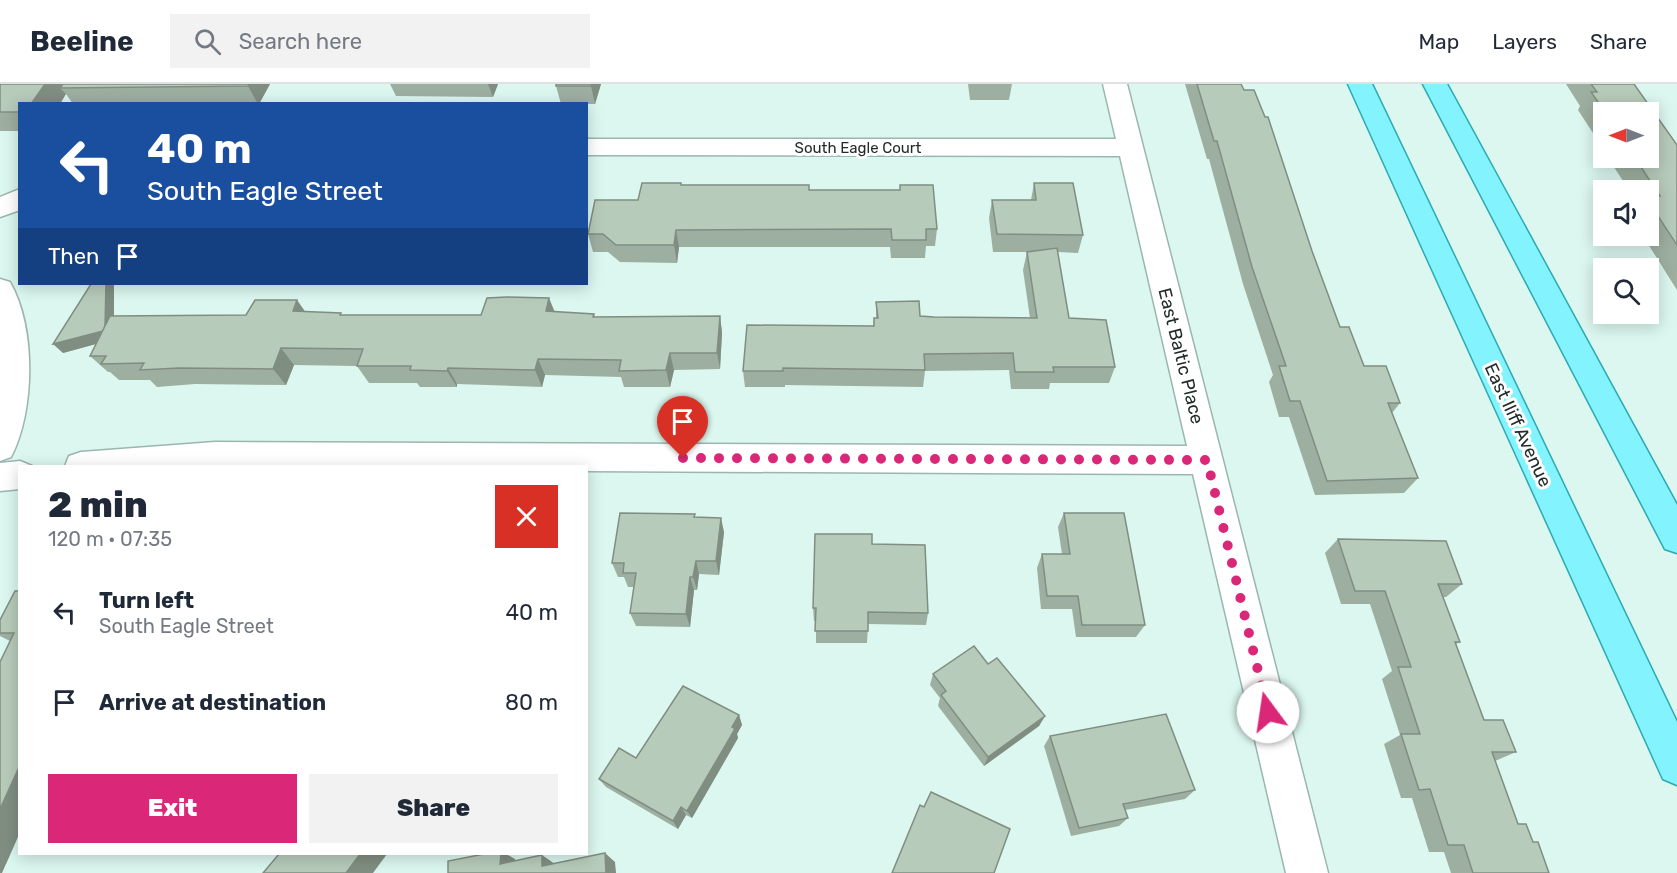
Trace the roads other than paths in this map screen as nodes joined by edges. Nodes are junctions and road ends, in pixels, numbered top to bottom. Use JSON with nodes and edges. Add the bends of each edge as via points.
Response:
{"nodes":[{"id":1,"x":1114,"y":84,"type":"edge"},
{"id":2,"x":1360,"y":84,"type":"edge"},
{"id":3,"x":1436,"y":84,"type":"edge"},
{"id":4,"x":588,"y":147,"type":"edge"},
{"id":5,"x":1130,"y":148,"type":"junction"},
{"id":6,"x":18,"y":199,"type":"edge"},
{"id":7,"x":0,"y":208,"type":"edge"},
{"id":8,"x":0,"y":290,"type":"edge"},
{"id":9,"x":0,"y":448,"type":"edge"},
{"id":10,"x":1207,"y":460,"type":"junction"},
{"id":11,"x":539,"y":462,"type":"edge"},
{"id":12,"x":94,"y":465,"type":"edge"},
{"id":13,"x":18,"y":475,"type":"edge"},
{"id":14,"x":0,"y":477,"type":"edge"},
{"id":15,"x":1677,"y":538,"type":"edge"},
{"id":16,"x":1677,"y":765,"type":"edge"},
{"id":17,"x":1307,"y":873,"type":"edge"}],
"edges":[{"from":1,"to":5,"type":"street","name":"East Baltic Place"},
{"from":2,"to":16,"type":"main road","name":"East Iliff Avenue"},
{"from":3,"to":15,"type":"main road"},
{"from":4,"to":5,"type":"street","name":"South Eagle Court"},
{"from":5,"to":10,"type":"street","name":"East Baltic Place"},
{"from":6,"to":7,"type":"street"},
{"from":8,"to":9,"type":"street","via":[[7,306],[14,362]]},
{"from":10,"to":11,"type":"street"},
{"from":10,"to":17,"type":"street","name":"East Baltic Place"},
{"from":11,"to":12,"type":"street","via":[[215,456]]},
{"from":13,"to":14,"type":"street"}]}
